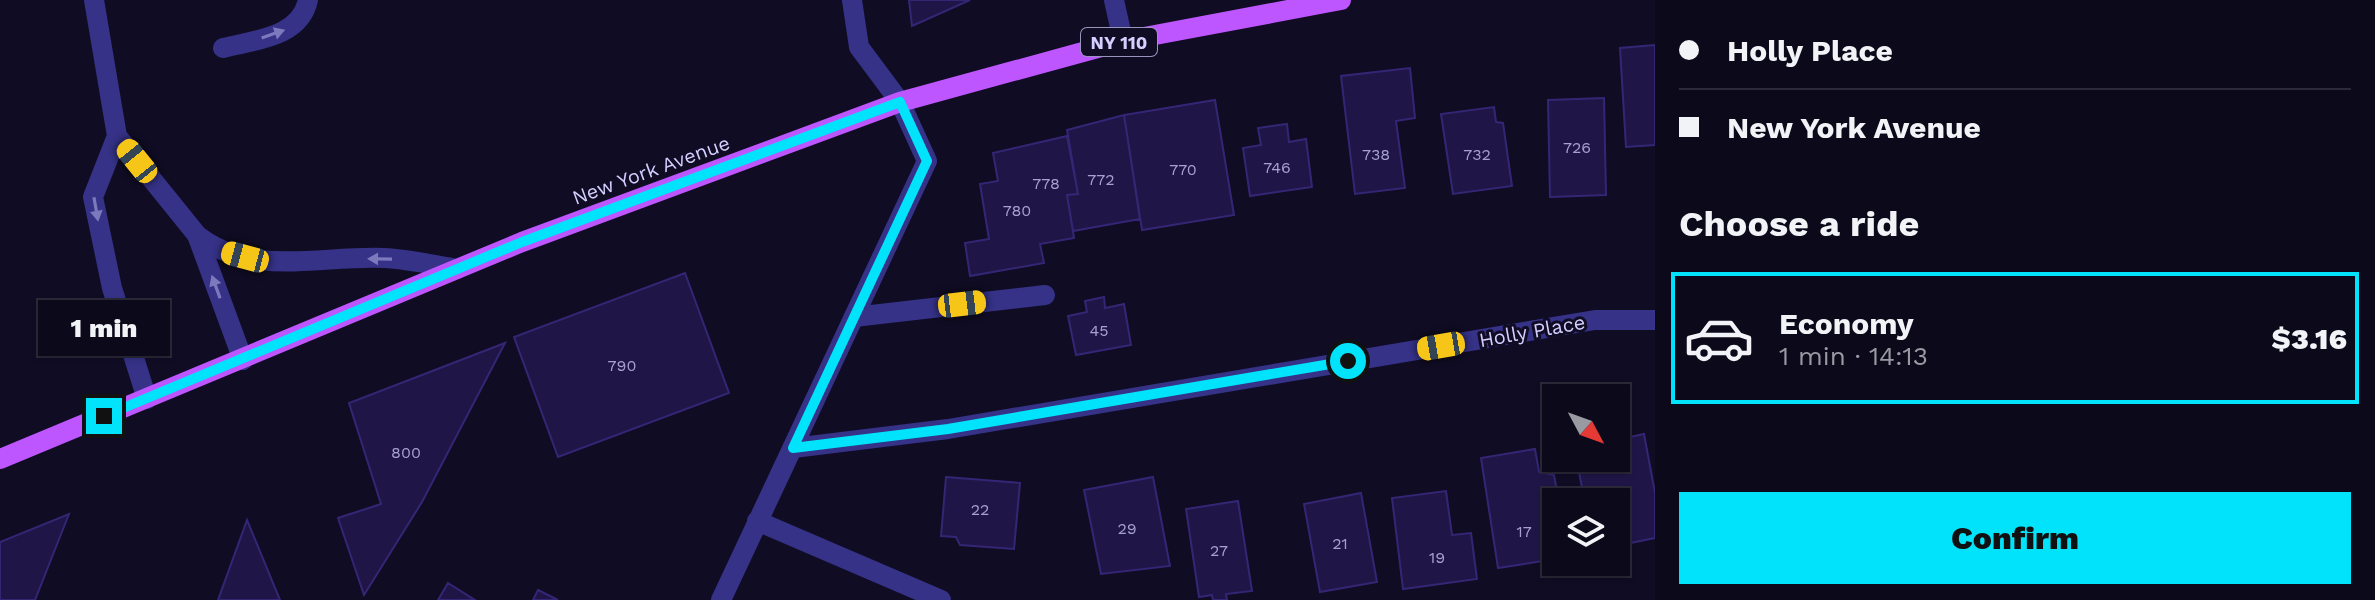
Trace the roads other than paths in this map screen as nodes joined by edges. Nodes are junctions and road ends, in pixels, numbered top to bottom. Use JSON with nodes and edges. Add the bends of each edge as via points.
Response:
{"nodes":[{"id":1,"x":94,"y":0,"type":"edge"},
{"id":2,"x":308,"y":0,"type":"edge"},
{"id":3,"x":852,"y":0,"type":"edge"},
{"id":4,"x":1114,"y":0,"type":"edge"},
{"id":5,"x":1341,"y":0,"type":"edge"},
{"id":6,"x":1123,"y":41,"type":"junction"},
{"id":7,"x":223,"y":48,"type":"dead end"},
{"id":8,"x":900,"y":102,"type":"junction"},
{"id":9,"x":117,"y":136,"type":"junction"},
{"id":10,"x":197,"y":235,"type":"junction"},
{"id":11,"x":457,"y":269,"type":"junction"},
{"id":12,"x":1045,"y":295,"type":"dead end"},
{"id":13,"x":854,"y":317,"type":"junction"},
{"id":14,"x":1655,"y":320,"type":"edge"},
{"id":15,"x":243,"y":360,"type":"junction"},
{"id":16,"x":147,"y":399,"type":"junction"},
{"id":17,"x":793,"y":448,"type":"junction"},
{"id":18,"x":0,"y":459,"type":"edge"},
{"id":19,"x":757,"y":521,"type":"junction"},
{"id":20,"x":721,"y":600,"type":"edge"},
{"id":21,"x":941,"y":600,"type":"edge"}],
"edges":[{"from":1,"to":9,"type":"street"},
{"from":7,"to":2,"type":"street","one_way":true,"via":[[296,25]]},
{"from":3,"to":8,"type":"street","via":[[859,47]]},
{"from":4,"to":6,"type":"street"},
{"from":5,"to":6,"type":"main road","name":"New York Avenue","number":"NY 110"},
{"from":6,"to":8,"type":"main road","name":"New York Avenue","number":"NY 110"},
{"from":8,"to":11,"type":"main road","name":"New York Avenue","number":"NY 110"},
{"from":8,"to":13,"type":"street","via":[[927,161]]},
{"from":9,"to":10,"type":"street"},
{"from":9,"to":16,"type":"street","one_way":true,"via":[[93,197],[112,288]]},
{"from":11,"to":10,"type":"street","one_way":true,"via":[[383,257],[273,261],[214,248]]},
{"from":15,"to":10,"type":"street","one_way":true},
{"from":11,"to":15,"type":"main road","name":"New York Avenue","number":"NY 110"},
{"from":12,"to":13,"type":"street"},
{"from":13,"to":17,"type":"street"},
{"from":14,"to":17,"type":"street","name":"Holly Place","via":[[1595,320],[948,429]]},
{"from":15,"to":16,"type":"main road","name":"New York Avenue","number":"NY 110"},
{"from":16,"to":18,"type":"main road","name":"New York Avenue","number":"NY 110"},
{"from":17,"to":19,"type":"street"},
{"from":19,"to":20,"type":"street"},
{"from":19,"to":21,"type":"street"}]}
